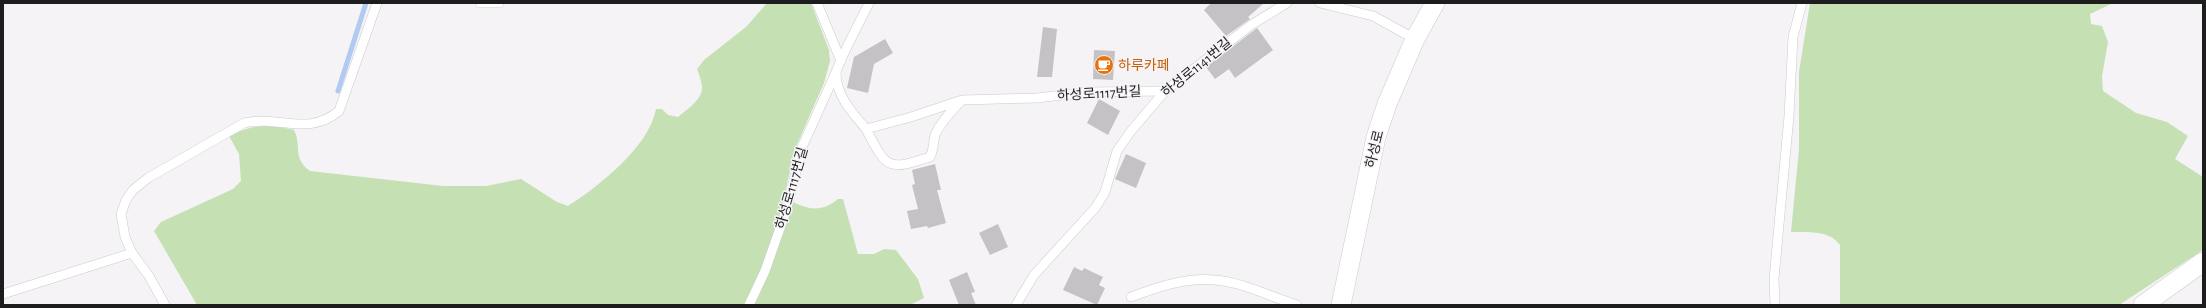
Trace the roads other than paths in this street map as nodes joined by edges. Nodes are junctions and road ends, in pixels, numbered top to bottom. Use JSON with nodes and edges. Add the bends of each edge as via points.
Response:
{"nodes":[{"id":1,"x":377,"y":3,"type":"edge"},
{"id":2,"x":480,"y":3,"type":"edge"},
{"id":3,"x":499,"y":3,"type":"edge"},
{"id":4,"x":816,"y":3,"type":"edge"},
{"id":5,"x":869,"y":3,"type":"edge"},
{"id":6,"x":1287,"y":3,"type":"edge"},
{"id":7,"x":1320,"y":3,"type":"edge"},
{"id":8,"x":1435,"y":3,"type":"edge"},
{"id":9,"x":1802,"y":3,"type":"edge"},
{"id":10,"x":1415,"y":39,"type":"junction"},
{"id":11,"x":841,"y":61,"type":"junction"},
{"id":12,"x":836,"y":72,"type":"junction"},
{"id":13,"x":1165,"y":91,"type":"junction"},
{"id":14,"x":962,"y":100,"type":"junction"},
{"id":15,"x":866,"y":129,"type":"junction"},
{"id":16,"x":132,"y":253,"type":"junction"},
{"id":17,"x":2203,"y":262,"type":"edge"},
{"id":18,"x":3,"y":294,"type":"edge"},
{"id":19,"x":1131,"y":297,"type":"dead end"},
{"id":20,"x":165,"y":305,"type":"edge"},
{"id":21,"x":749,"y":305,"type":"edge"},
{"id":22,"x":1016,"y":305,"type":"edge"},
{"id":23,"x":1297,"y":305,"type":"edge"},
{"id":24,"x":1341,"y":305,"type":"edge"},
{"id":25,"x":1775,"y":305,"type":"edge"},
{"id":26,"x":2143,"y":305,"type":"edge"}],
"edges":[{"from":1,"to":16,"type":"lane","via":[[339,111],[318,123],[300,124],[260,119],[244,122],[148,178],[133,190],[121,214],[124,237]]},
{"from":2,"to":3,"type":"lane"},
{"from":4,"to":11,"type":"lane"},
{"from":5,"to":11,"type":"lane","name":"하성로1117번길"},
{"from":6,"to":13,"type":"lane","name":"하성로1141번길","via":[[1244,29]]},
{"from":7,"to":10,"type":"lane","via":[[1373,16]]},
{"from":8,"to":10,"type":"street","name":"하성로"},
{"from":9,"to":25,"type":"lane","via":[[1793,37],[1774,279]]},
{"from":10,"to":24,"type":"street","name":"하성로","via":[[1376,136]]},
{"from":11,"to":12,"type":"lane","name":"하성로1117번길"},
{"from":12,"to":15,"type":"lane","via":[[839,89],[846,104]]},
{"from":12,"to":21,"type":"lane","name":"하성로1117번길","via":[[803,145],[785,214],[765,272]]},
{"from":13,"to":14,"type":"lane","name":"하성로1117번길","via":[[1088,92],[1037,98]]},
{"from":13,"to":22,"type":"lane","name":"하성로1141번길","via":[[1117,151],[1105,192],[1096,207],[1034,275]]},
{"from":14,"to":15,"type":"lane","name":"하성로1117번길"},
{"from":14,"to":15,"type":"lane","via":[[941,122],[934,137],[934,149],[930,157],[912,163],[897,166],[886,162]]},
{"from":16,"to":18,"type":"lane"},
{"from":16,"to":20,"type":"lane","via":[[149,276]]},
{"from":17,"to":26,"type":"street"},
{"from":19,"to":23,"type":"lane","via":[[1172,284],[1216,280]]}]}
